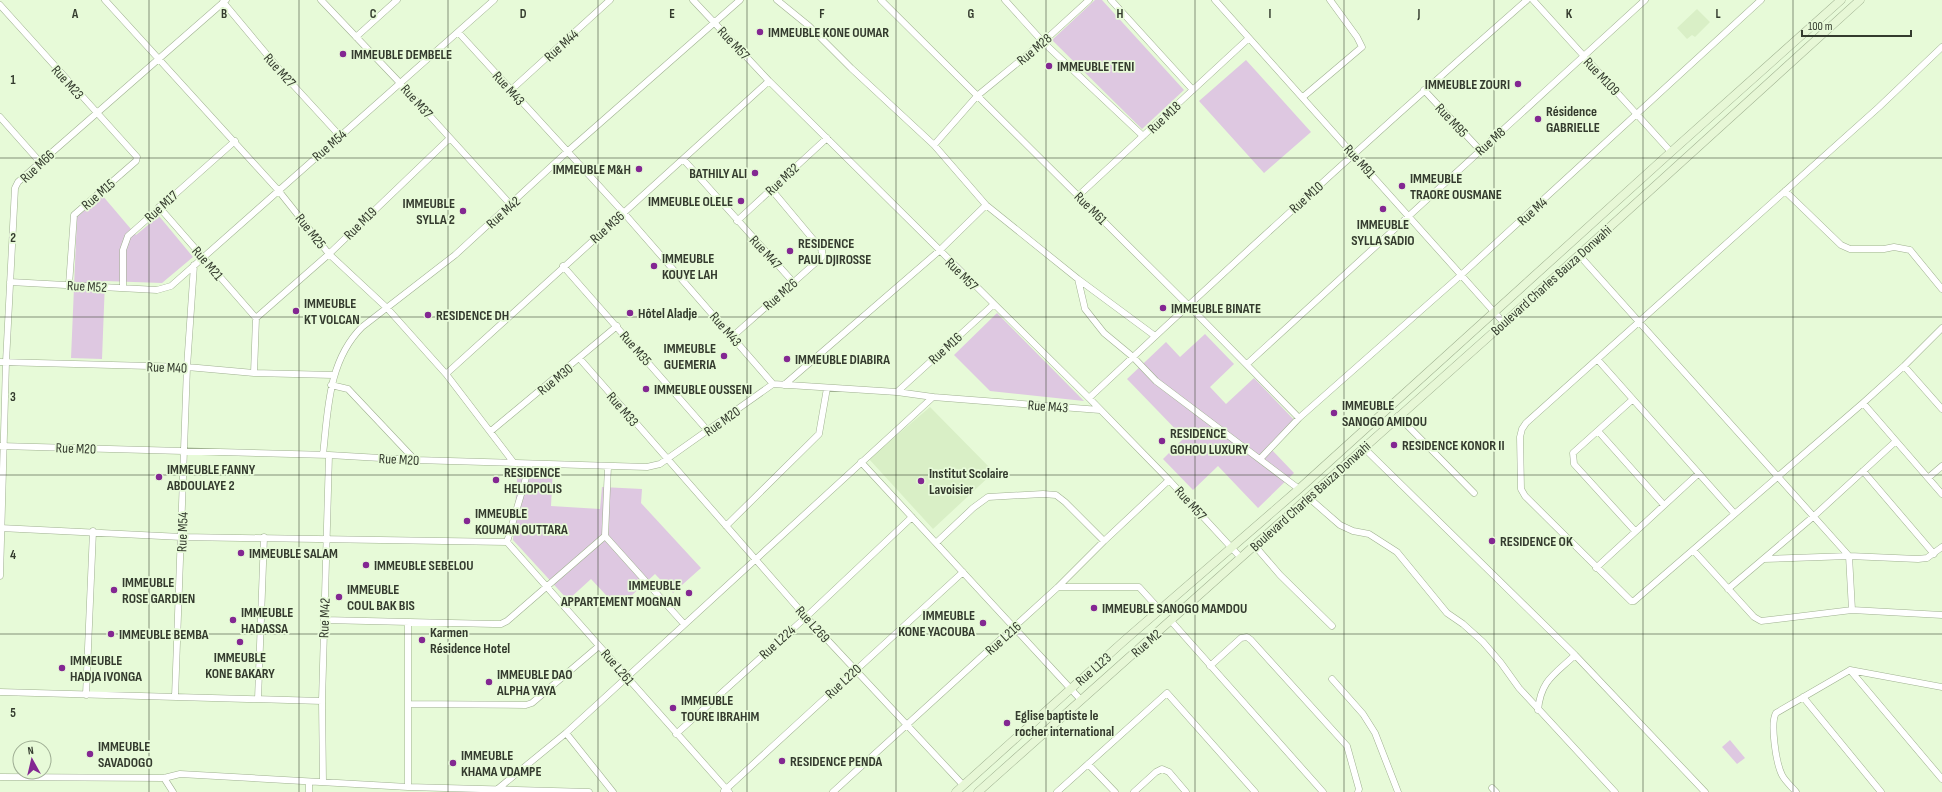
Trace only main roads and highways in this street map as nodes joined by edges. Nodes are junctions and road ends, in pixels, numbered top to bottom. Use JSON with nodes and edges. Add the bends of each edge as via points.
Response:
{"nodes":[{"id":1,"x":1841,"y":0,"type":"edge"},
{"id":2,"x":1860,"y":0,"type":"edge"},
{"id":3,"x":1231,"y":548,"type":"joint"},
{"id":4,"x":1241,"y":558,"type":"joint"},
{"id":5,"x":956,"y":792,"type":"edge"},
{"id":6,"x":978,"y":792,"type":"edge"}],
"edges":[{"from":1,"to":3,"type":"main road","name":"Boulevard Charles Bauza Donwahi","via":[[1494,311],[1299,490]]},
{"from":2,"to":4,"type":"main road","name":"Boulevard Charles Bauza Donwahi"},
{"from":3,"to":5,"type":"main road","name":"Rue L123","via":[[1070,688]]},
{"from":4,"to":6,"type":"main road","name":"Rue M2"}]}
